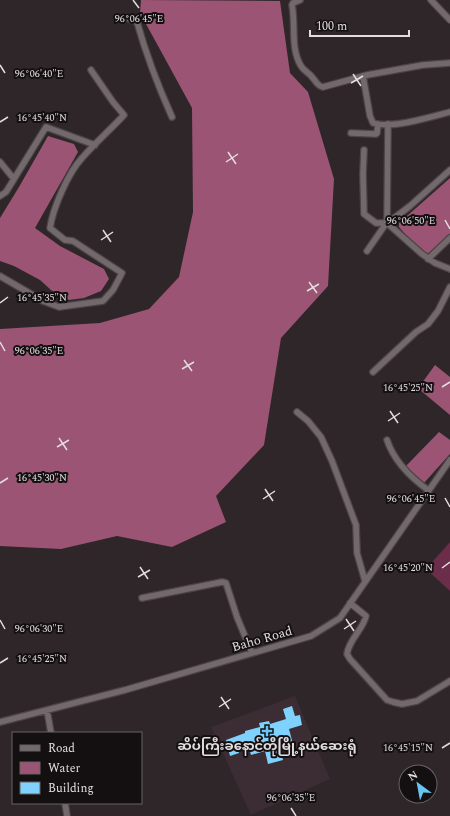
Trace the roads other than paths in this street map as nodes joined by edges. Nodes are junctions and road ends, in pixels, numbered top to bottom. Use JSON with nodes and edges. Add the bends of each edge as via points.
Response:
{"nodes":[{"id":1,"x":300,"y":0,"type":"edge"},
{"id":2,"x":431,"y":0,"type":"edge"},
{"id":3,"x":125,"y":17,"type":"dead end"},
{"id":4,"x":450,"y":20,"type":"edge"},
{"id":5,"x":450,"y":63,"type":"edge"},
{"id":6,"x":91,"y":70,"type":"dead end"},
{"id":7,"x":363,"y":76,"type":"junction"},
{"id":8,"x":450,"y":112,"type":"edge"},
{"id":9,"x":172,"y":117,"type":"dead end"},
{"id":10,"x":378,"y":124,"type":"junction"},
{"id":11,"x":388,"y":124,"type":"junction"},
{"id":12,"x":351,"y":133,"type":"dead end"},
{"id":13,"x":95,"y":145,"type":"junction"},
{"id":14,"x":364,"y":150,"type":"dead end"},
{"id":15,"x":0,"y":162,"type":"edge"},
{"id":16,"x":450,"y":170,"type":"edge"},
{"id":17,"x":14,"y":179,"type":"junction"},
{"id":18,"x":0,"y":196,"type":"edge"},
{"id":19,"x":387,"y":223,"type":"junction"},
{"id":20,"x":450,"y":238,"type":"edge"},
{"id":21,"x":367,"y":251,"type":"dead end"},
{"id":22,"x":428,"y":259,"type":"junction"},
{"id":23,"x":450,"y":269,"type":"edge"},
{"id":24,"x":0,"y":276,"type":"edge"},
{"id":25,"x":450,"y":287,"type":"edge"},
{"id":26,"x":373,"y":372,"type":"dead end"},
{"id":27,"x":297,"y":412,"type":"dead end"},
{"id":28,"x":387,"y":440,"type":"dead end"},
{"id":29,"x":450,"y":460,"type":"edge"},
{"id":30,"x":428,"y":490,"type":"junction"},
{"id":31,"x":365,"y":581,"type":"junction"},
{"id":32,"x":142,"y":598,"type":"dead end"},
{"id":33,"x":350,"y":603,"type":"junction"},
{"id":34,"x":252,"y":653,"type":"junction"},
{"id":35,"x":450,"y":681,"type":"edge"},
{"id":36,"x":47,"y":710,"type":"junction"},
{"id":37,"x":0,"y":722,"type":"edge"},
{"id":38,"x":51,"y":732,"type":"edge"},
{"id":39,"x":65,"y":804,"type":"edge"},
{"id":40,"x":67,"y":816,"type":"edge"}],
"edges":[{"from":1,"to":7,"type":"street","via":[[292,5],[293,28],[297,56],[304,70],[323,87]]},
{"from":2,"to":4,"type":"street"},
{"from":3,"to":9,"type":"street","via":[[137,22],[158,85]]},
{"from":5,"to":7,"type":"street"},
{"from":6,"to":13,"type":"street","via":[[124,115]]},
{"from":7,"to":10,"type":"street","via":[[372,120]]},
{"from":8,"to":11,"type":"street"},
{"from":10,"to":11,"type":"street"},
{"from":10,"to":12,"type":"street","via":[[376,134]]},
{"from":11,"to":19,"type":"street"},
{"from":13,"to":17,"type":"street","via":[[46,127]]},
{"from":13,"to":24,"type":"street","via":[[81,158],[68,180],[52,215],[50,228],[65,240],[73,241],[122,273],[112,290],[103,301],[59,307]]},
{"from":14,"to":19,"type":"street","via":[[364,214],[376,223]]},
{"from":15,"to":17,"type":"street"},
{"from":16,"to":19,"type":"street"},
{"from":17,"to":18,"type":"street","via":[[6,192]]},
{"from":19,"to":21,"type":"street"},
{"from":19,"to":22,"type":"street"},
{"from":20,"to":22,"type":"street"},
{"from":22,"to":23,"type":"street"},
{"from":25,"to":26,"type":"street","via":[[428,324]]},
{"from":27,"to":31,"type":"street","via":[[321,437],[332,461],[356,526],[357,553]]},
{"from":28,"to":30,"type":"street","via":[[391,451],[403,467]]},
{"from":29,"to":30,"type":"street","name":"Baho Road"},
{"from":30,"to":31,"type":"street","name":"Baho Road"},
{"from":31,"to":33,"type":"street","name":"Baho Road"},
{"from":32,"to":34,"type":"street","via":[[226,583]]},
{"from":33,"to":34,"type":"street","name":"Baho Road","via":[[340,618],[310,636]]},
{"from":33,"to":35,"type":"street","via":[[366,616],[350,643],[347,656],[387,700],[411,704]]},
{"from":34,"to":36,"type":"street","name":"Baho Road"},
{"from":36,"to":37,"type":"street","name":"Baho Road"},
{"from":36,"to":38,"type":"street"},
{"from":39,"to":40,"type":"street"}]}
